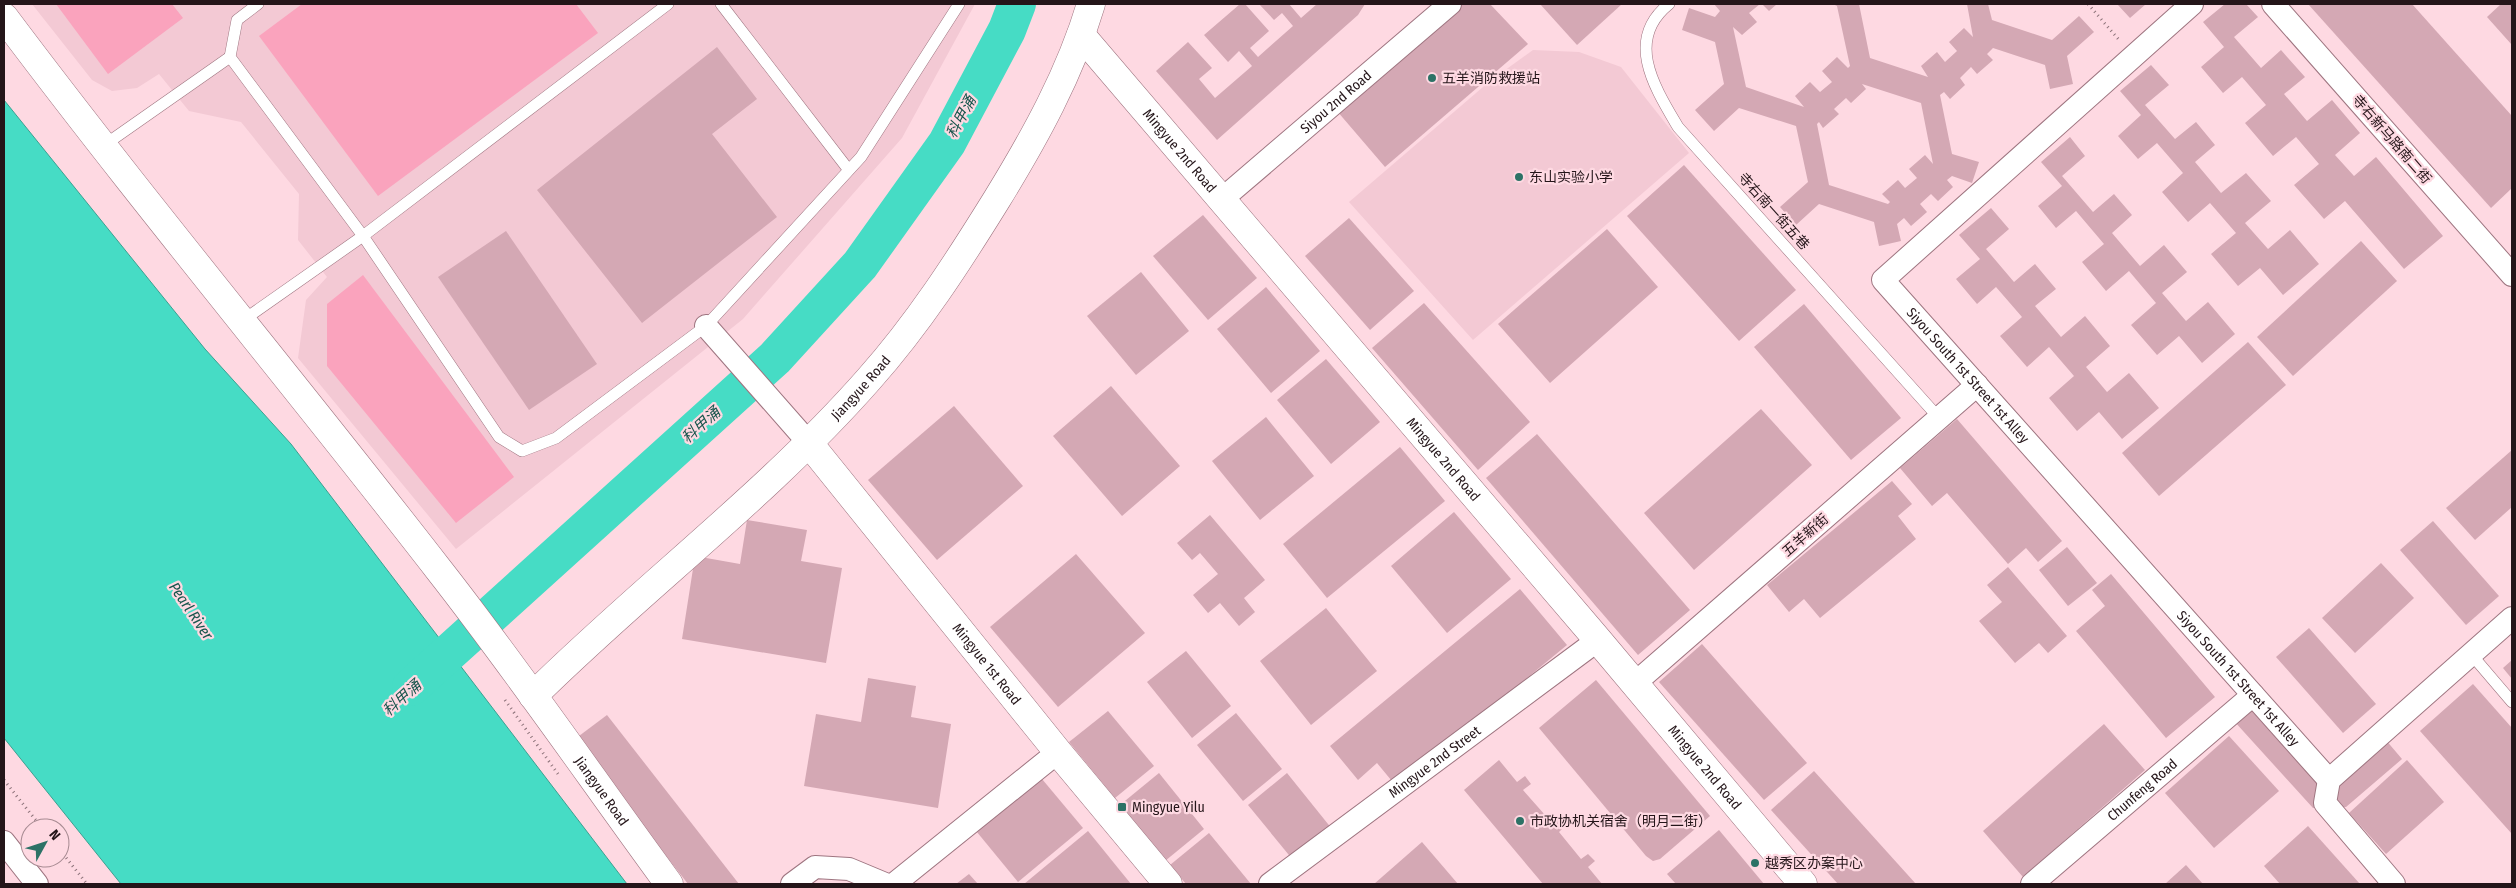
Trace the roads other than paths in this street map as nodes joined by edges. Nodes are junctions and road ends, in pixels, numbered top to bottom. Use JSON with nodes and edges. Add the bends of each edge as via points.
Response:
{"nodes":[{"id":1,"x":258,"y":4,"type":"edge"},
{"id":2,"x":668,"y":4,"type":"edge"},
{"id":3,"x":721,"y":4,"type":"edge"},
{"id":4,"x":959,"y":4,"type":"edge"},
{"id":5,"x":1091,"y":4,"type":"edge"},
{"id":6,"x":1450,"y":4,"type":"edge"},
{"id":7,"x":1669,"y":4,"type":"edge"},
{"id":8,"x":2192,"y":4,"type":"edge"},
{"id":9,"x":2273,"y":4,"type":"edge"},
{"id":10,"x":4,"y":17,"type":"edge"},
{"id":11,"x":1082,"y":35,"type":"junction"},
{"id":12,"x":230,"y":58,"type":"junction"},
{"id":13,"x":102,"y":147,"type":"junction"},
{"id":14,"x":848,"y":169,"type":"junction"},
{"id":15,"x":1221,"y":200,"type":"junction"},
{"id":16,"x":363,"y":236,"type":"junction"},
{"id":17,"x":2512,"y":275,"type":"edge"},
{"id":18,"x":240,"y":322,"type":"junction"},
{"id":19,"x":706,"y":326,"type":"junction"},
{"id":20,"x":1977,"y":385,"type":"junction"},
{"id":21,"x":1939,"y":418,"type":"junction"},
{"id":22,"x":808,"y":442,"type":"junction"},
{"id":23,"x":2512,"y":618,"type":"edge"},
{"id":24,"x":1598,"y":640,"type":"junction"},
{"id":25,"x":2471,"y":654,"type":"junction"},
{"id":26,"x":1634,"y":684,"type":"junction"},
{"id":27,"x":2253,"y":695,"type":"junction"},
{"id":28,"x":533,"y":696,"type":"junction"},
{"id":29,"x":2512,"y":702,"type":"edge"},
{"id":30,"x":1058,"y":752,"type":"junction"},
{"id":31,"x":2330,"y":780,"type":"junction"},
{"id":32,"x":4,"y":842,"type":"edge"},
{"id":33,"x":38,"y":884,"type":"edge"},
{"id":34,"x":669,"y":884,"type":"edge"},
{"id":35,"x":792,"y":884,"type":"edge"},
{"id":36,"x":885,"y":884,"type":"edge"},
{"id":37,"x":894,"y":884,"type":"edge"},
{"id":38,"x":1168,"y":884,"type":"edge"},
{"id":39,"x":1270,"y":884,"type":"edge"},
{"id":40,"x":1803,"y":884,"type":"edge"},
{"id":41,"x":2032,"y":884,"type":"edge"},
{"id":42,"x":2394,"y":884,"type":"edge"}],
"edges":[{"from":1,"to":12,"type":"lane","via":[[237,20]]},
{"from":2,"to":16,"type":"lane"},
{"from":3,"to":14,"type":"lane"},
{"from":4,"to":14,"type":"lane","via":[[861,157]]},
{"from":5,"to":11,"type":"street","name":"Jiangyue Road"},
{"from":6,"to":15,"type":"street","name":"Siyou 2nd Road"},
{"from":7,"to":21,"type":"lane","name":"寺右南一街五巷","via":[[1659,12],[1646,32],[1646,54],[1655,88],[1678,127]]},
{"from":8,"to":20,"type":"street","name":"Siyou South 1st Street 1st Alley","via":[[1883,280]]},
{"from":9,"to":17,"type":"street","name":"寺右新马路南二街"},
{"from":10,"to":13,"type":"street","name":"Jiangyue Road"},
{"from":11,"to":15,"type":"street","name":"Mingyue 2nd Road"},
{"from":11,"to":22,"type":"street","name":"Jiangyue Road","via":[[1046,113],[954,268],[868,380]]},
{"from":12,"to":13,"type":"lane"},
{"from":12,"to":16,"type":"lane"},
{"from":13,"to":18,"type":"street","name":"Jiangyue Road"},
{"from":14,"to":19,"type":"lane"},
{"from":15,"to":24,"type":"street","name":"Mingyue 2nd Road"},
{"from":16,"to":18,"type":"lane"},
{"from":16,"to":19,"type":"lane","via":[[499,437],[522,451],[556,438]]},
{"from":18,"to":28,"type":"street","name":"Jiangyue Road","via":[[437,567]]},
{"from":19,"to":22,"type":"street"},
{"from":20,"to":21,"type":"street","name":"五羊新街"},
{"from":20,"to":27,"type":"street","name":"Siyou South 1st Street 1st Alley"},
{"from":21,"to":26,"type":"street","name":"五羊新街"},
{"from":22,"to":28,"type":"street","name":"Jiangyue Road"},
{"from":22,"to":30,"type":"street","name":"Mingyue 1st Road"},
{"from":23,"to":25,"type":"street"},
{"from":24,"to":26,"type":"street","name":"Mingyue 2nd Road"},
{"from":24,"to":39,"type":"street","name":"Mingyue 2nd Street"},
{"from":25,"to":29,"type":"lane"},
{"from":25,"to":31,"type":"street"},
{"from":26,"to":40,"type":"street","name":"Mingyue 2nd Road"},
{"from":27,"to":31,"type":"street","name":"Siyou South 1st Street 1st Alley"},
{"from":27,"to":41,"type":"street","name":"Chunfeng Road"},
{"from":28,"to":34,"type":"street","name":"Jiangyue Road"},
{"from":30,"to":37,"type":"street"},
{"from":30,"to":38,"type":"street","name":"Mingyue 1st Road"},
{"from":31,"to":42,"type":"street","via":[[2325,803]]},
{"from":32,"to":33,"type":"street"},
{"from":35,"to":36,"type":"street","via":[[815,867],[849,869]]}]}
